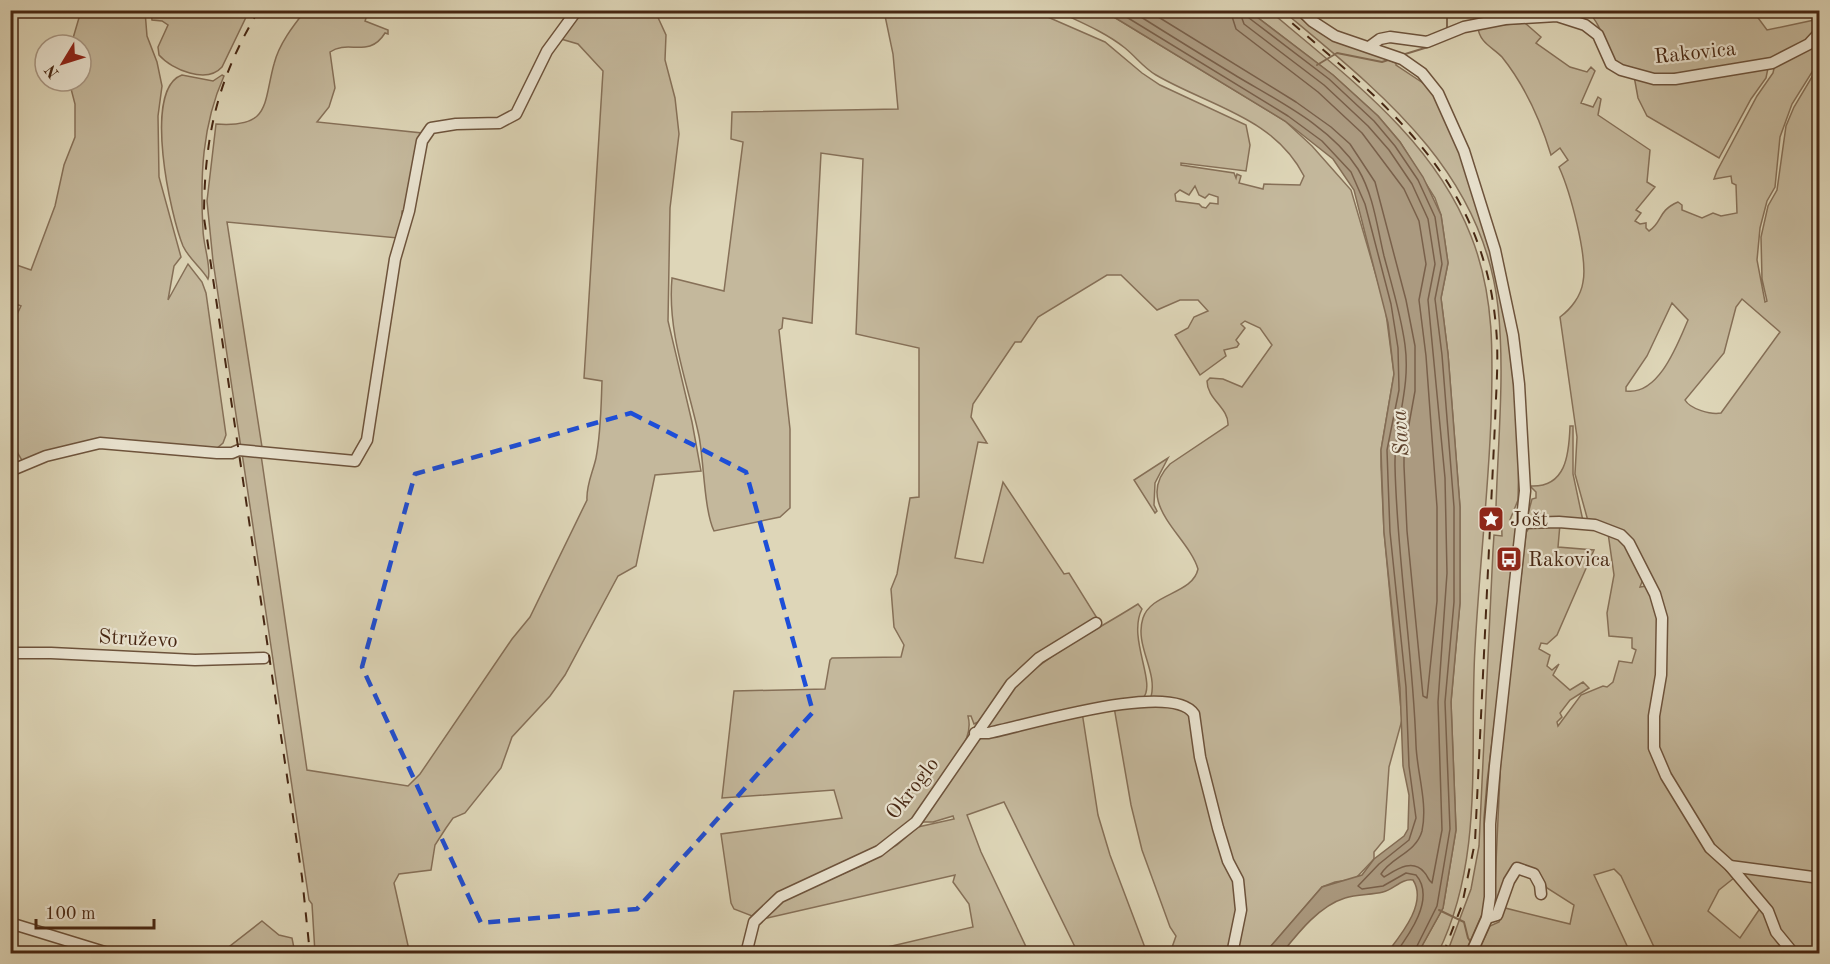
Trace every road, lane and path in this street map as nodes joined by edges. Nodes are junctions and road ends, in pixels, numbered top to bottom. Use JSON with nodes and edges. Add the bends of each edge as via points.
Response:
{"nodes":[{"id":1,"x":576,"y":10,"type":"edge"},
{"id":2,"x":1301,"y":10,"type":"edge"},
{"id":3,"x":1820,"y":32,"type":"edge"},
{"id":4,"x":1369,"y":47,"type":"junction"},
{"id":5,"x":10,"y":471,"type":"edge"},
{"id":6,"x":1522,"y":523,"type":"junction"},
{"id":7,"x":1096,"y":623,"type":"dead end"},
{"id":8,"x":10,"y":653,"type":"edge"},
{"id":9,"x":264,"y":658,"type":"dead end"},
{"id":10,"x":975,"y":733,"type":"junction"},
{"id":11,"x":1730,"y":866,"type":"junction"},
{"id":12,"x":1820,"y":878,"type":"edge"},
{"id":13,"x":1541,"y":894,"type":"dead end"},
{"id":14,"x":1487,"y":918,"type":"junction"},
{"id":15,"x":10,"y":923,"type":"edge"},
{"id":16,"x":111,"y":954,"type":"edge"},
{"id":17,"x":746,"y":954,"type":"edge"},
{"id":18,"x":1232,"y":954,"type":"edge"},
{"id":19,"x":1471,"y":954,"type":"edge"},
{"id":20,"x":1794,"y":954,"type":"edge"}],
"edges":[{"from":1,"to":5,"type":"street","via":[[547,51],[516,114],[499,123],[431,128],[422,141],[392,279],[367,440],[355,461],[100,443],[46,456]]},
{"from":2,"to":4,"type":"street","via":[[1324,30]]},
{"from":3,"to":4,"type":"street","name":"Rakovica","via":[[1809,44],[1772,63],[1675,79],[1630,74],[1611,64],[1598,35],[1586,25],[1557,16],[1505,19],[1427,42],[1390,37]]},
{"from":4,"to":6,"type":"street","via":[[1398,57],[1429,81],[1448,110],[1495,250],[1519,384],[1525,491]]},
{"from":6,"to":11,"type":"street","via":[[1595,525],[1621,535],[1629,543],[1655,594],[1662,618],[1654,748],[1666,776],[1710,848]]},
{"from":6,"to":14,"type":"street","via":[[1495,766]]},
{"from":7,"to":10,"type":"street","name":"Okroglo","via":[[1020,675]]},
{"from":8,"to":9,"type":"street","name":"Struževo","via":[[195,660]]},
{"from":10,"to":17,"type":"street","name":"Okroglo","via":[[916,822],[879,851],[780,897],[754,922]]},
{"from":10,"to":18,"type":"street","via":[[988,734],[1073,712],[1145,701],[1182,704],[1191,709],[1218,828],[1238,880],[1241,910]]},
{"from":11,"to":12,"type":"street"},
{"from":11,"to":20,"type":"street","via":[[1768,911],[1776,932]]},
{"from":13,"to":14,"type":"street","via":[[1534,874],[1517,868],[1497,915]]},
{"from":14,"to":19,"type":"street"},
{"from":15,"to":16,"type":"street"}]}
